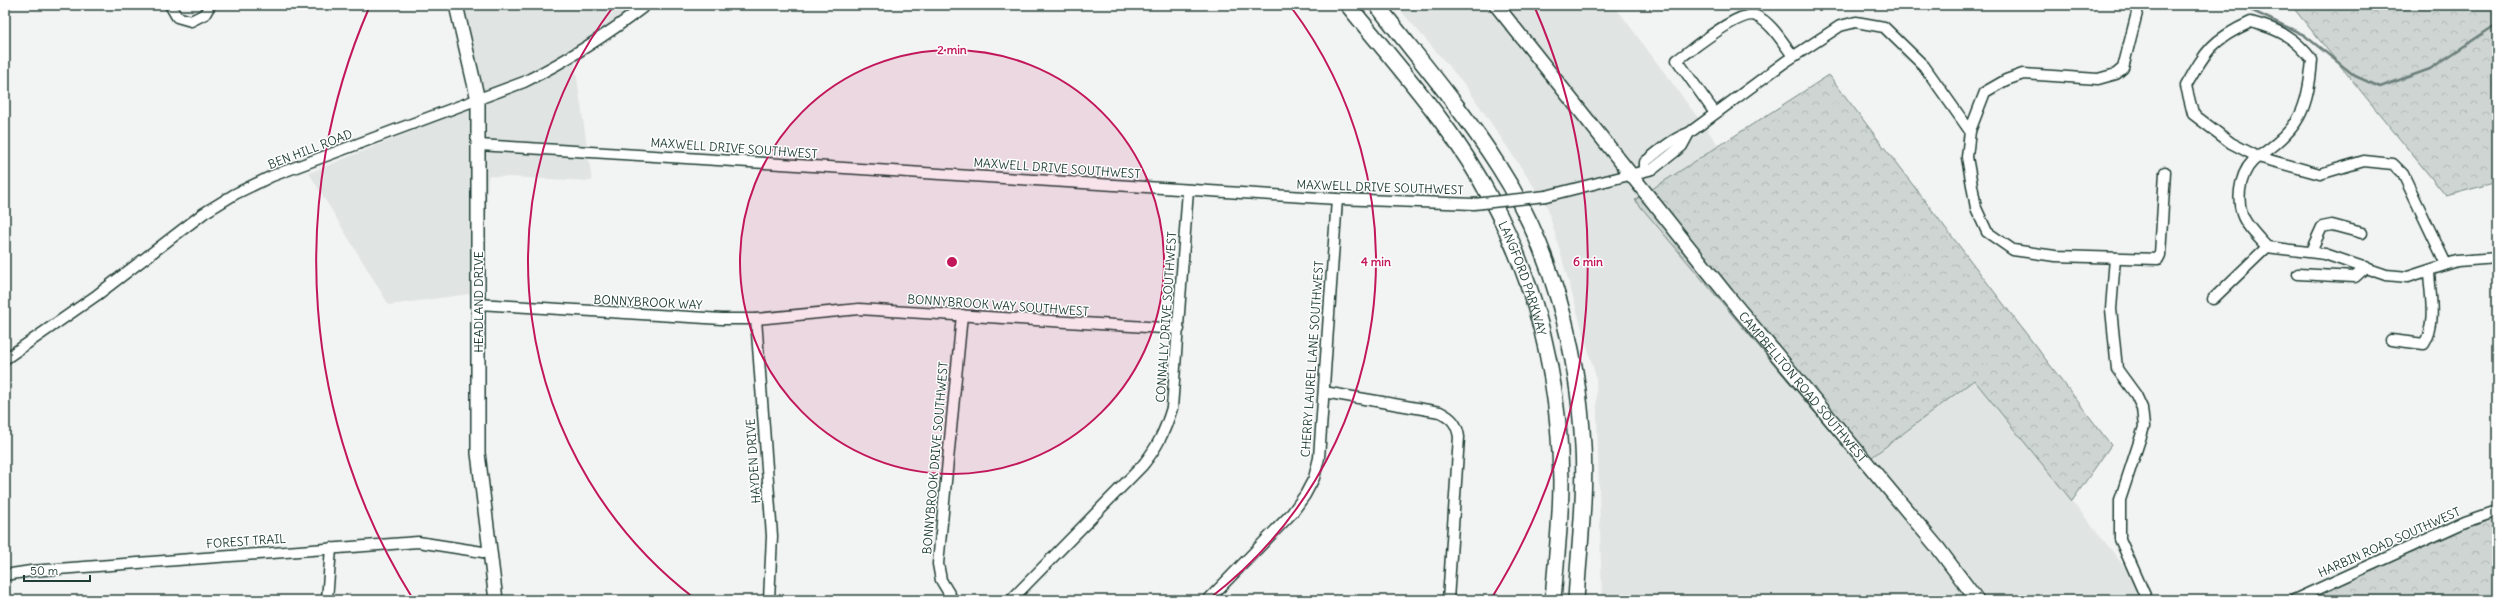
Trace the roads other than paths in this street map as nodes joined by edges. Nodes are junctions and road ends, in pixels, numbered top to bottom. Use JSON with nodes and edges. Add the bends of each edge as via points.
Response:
{"nodes":[{"id":1,"x":170,"y":5,"type":"edge"},
{"id":2,"x":210,"y":5,"type":"edge"},
{"id":3,"x":456,"y":5,"type":"edge"},
{"id":4,"x":646,"y":5,"type":"edge"},
{"id":5,"x":1348,"y":5,"type":"edge"},
{"id":6,"x":1377,"y":5,"type":"edge"},
{"id":7,"x":1496,"y":5,"type":"edge"},
{"id":8,"x":2139,"y":5,"type":"edge"},
{"id":9,"x":1793,"y":56,"type":"junction"},
{"id":10,"x":478,"y":100,"type":"junction"},
{"id":11,"x":1715,"y":113,"type":"junction"},
{"id":12,"x":1970,"y":131,"type":"junction"},
{"id":13,"x":479,"y":145,"type":"junction"},
{"id":14,"x":2258,"y":157,"type":"junction"},
{"id":15,"x":2165,"y":172,"type":"dead end"},
{"id":16,"x":1631,"y":174,"type":"junction"},
{"id":17,"x":1188,"y":190,"type":"junction"},
{"id":18,"x":1337,"y":199,"type":"junction"},
{"id":19,"x":2362,"y":233,"type":"dead end"},
{"id":20,"x":2267,"y":247,"type":"junction"},
{"id":21,"x":2311,"y":251,"type":"junction"},
{"id":22,"x":2115,"y":258,"type":"junction"},
{"id":23,"x":2497,"y":258,"type":"edge"},
{"id":24,"x":2446,"y":264,"type":"junction"},
{"id":25,"x":2366,"y":268,"type":"junction"},
{"id":26,"x":2429,"y":272,"type":"junction"},
{"id":27,"x":2298,"y":274,"type":"dead end"},
{"id":28,"x":2213,"y":299,"type":"dead end"},
{"id":29,"x":478,"y":304,"type":"junction"},
{"id":30,"x":816,"y":313,"type":"joint"},
{"id":31,"x":962,"y":315,"type":"junction"},
{"id":32,"x":756,"y":319,"type":"junction"},
{"id":33,"x":1179,"y":329,"type":"junction"},
{"id":34,"x":2391,"y":340,"type":"dead end"},
{"id":35,"x":5,"y":359,"type":"edge"},
{"id":36,"x":1324,"y":392,"type":"junction"},
{"id":37,"x":2497,"y":511,"type":"edge"},
{"id":38,"x":331,"y":548,"type":"junction"},
{"id":39,"x":489,"y":553,"type":"junction"},
{"id":40,"x":5,"y":575,"type":"edge"},
{"id":41,"x":327,"y":600,"type":"edge"},
{"id":42,"x":496,"y":600,"type":"edge"},
{"id":43,"x":769,"y":600,"type":"edge"},
{"id":44,"x":954,"y":600,"type":"edge"},
{"id":45,"x":1011,"y":600,"type":"edge"},
{"id":46,"x":1208,"y":600,"type":"edge"},
{"id":47,"x":1448,"y":600,"type":"edge"},
{"id":48,"x":1553,"y":600,"type":"edge"},
{"id":49,"x":1576,"y":600,"type":"edge"},
{"id":50,"x":1977,"y":600,"type":"edge"},
{"id":51,"x":2147,"y":600,"type":"edge"},
{"id":52,"x":2294,"y":600,"type":"edge"}],
"edges":[{"from":1,"to":2,"type":"street","via":[[176,17],[191,22],[205,14]]},
{"from":3,"to":10,"type":"main road","name":"HEADLAND DRIVE"},
{"from":4,"to":10,"type":"street","name":"BEN HILL ROAD","via":[[594,44],[561,64]]},
{"from":5,"to":48,"type":"highway","name":"LANGFORD PARKWAY","via":[[1433,113],[1478,178],[1510,239],[1530,287],[1549,362],[1560,448],[1560,516]]},
{"from":6,"to":49,"type":"highway","name":"LANGFORD PARKWAY","via":[[1470,123],[1500,168],[1524,212],[1555,290],[1576,375],[1583,446]]},
{"from":7,"to":16,"type":"main road","name":"CAMPBELLTON ROAD SOUTHWEST"},
{"from":8,"to":12,"type":"street","via":[[2123,68],[2116,74],[2098,79],[2023,74],[2006,80],[1985,92]]},
{"from":9,"to":11,"type":"street"},
{"from":9,"to":11,"type":"street","via":[[1772,29],[1756,16],[1746,15],[1731,22],[1677,60]]},
{"from":9,"to":12,"type":"street","via":[[1840,26],[1856,22],[1884,27],[1924,66]]},
{"from":10,"to":13,"type":"main road","name":"HEADLAND DRIVE"},
{"from":10,"to":35,"type":"street","name":"BEN HILL ROAD","via":[[272,176],[235,194],[204,213],[97,295]]},
{"from":11,"to":16,"type":"street","via":[[1689,133],[1677,137],[1645,162],[1645,169]]},
{"from":12,"to":22,"type":"street","via":[[1968,158],[1976,208],[1987,232],[2013,250],[2055,256]]},
{"from":13,"to":17,"type":"street","name":"MAXWELL DRIVE SOUTHWEST"},
{"from":13,"to":29,"type":"main road","name":"HEADLAND DRIVE"},
{"from":14,"to":14,"type":"street","via":[[2231,143],[2193,114],[2186,86],[2205,51],[2227,33],[2251,22],[2272,28],[2300,43],[2312,60],[2310,81],[2300,116],[2293,128]]},
{"from":14,"to":20,"type":"street","via":[[2252,161],[2244,174],[2240,192],[2242,214]]},
{"from":14,"to":24,"type":"street","via":[[2320,174],[2364,161],[2393,164],[2403,174]]},
{"from":15,"to":22,"type":"street","via":[[2159,258]]},
{"from":16,"to":18,"type":"street","name":"MAXWELL DRIVE SOUTHWEST","bridge":true,"via":[[1546,196],[1474,204]]},
{"from":16,"to":50,"type":"main road","name":"CAMPBELLTON ROAD SOUTHWEST","via":[[1732,302],[1938,548]]},
{"from":17,"to":18,"type":"street","name":"MAXWELL DRIVE SOUTHWEST"},
{"from":17,"to":33,"type":"street","name":"CONNALLY DRIVE SOUTHWEST"},
{"from":18,"to":36,"type":"street","name":"CHERRY LAUREL LANE SOUTHWEST"},
{"from":19,"to":21,"type":"street","via":[[2332,225],[2322,228]]},
{"from":20,"to":21,"type":"street"},
{"from":20,"to":28,"type":"street"},
{"from":21,"to":25,"type":"street"},
{"from":22,"to":51,"type":"street","via":[[2111,309],[2117,369],[2136,395],[2142,408],[2144,427],[2120,500],[2120,539]]},
{"from":23,"to":24,"type":"street"},
{"from":24,"to":26,"type":"street"},
{"from":25,"to":26,"type":"street","via":[[2408,277]]},
{"from":25,"to":27,"type":"street","via":[[2355,277]]},
{"from":26,"to":34,"type":"street","via":[[2432,317],[2429,337],[2424,344]]},
{"from":29,"to":32,"type":"street","name":"BONNYBROOK WAY"},
{"from":29,"to":39,"type":"main road","name":"HEADLAND DRIVE","via":[[478,453]]},
{"from":30,"to":31,"type":"street","name":"BONNYBROOK WAY SOUTHWEST","via":[[859,309]]},
{"from":30,"to":32,"type":"street","name":"BONNYBROOK WAY"},
{"from":31,"to":33,"type":"street","name":"BONNYBROOK WAY SOUTHWEST"},
{"from":31,"to":44,"type":"street","name":"BONNYBROOK DRIVE SOUTHWEST","via":[[938,564],[942,580]]},
{"from":32,"to":43,"type":"street","name":"HAYDEN DRIVE","via":[[772,536]]},
{"from":33,"to":45,"type":"street","name":"CONNALLY DRIVE SOUTHWEST","via":[[1172,408],[1166,430],[1155,449]]},
{"from":36,"to":46,"type":"street","name":"CHERRY LAUREL LANE SOUTHWEST","via":[[1319,458],[1305,495],[1292,513]]},
{"from":36,"to":47,"type":"street","via":[[1440,412],[1450,418],[1457,428],[1459,437]]},
{"from":37,"to":52,"type":"street","name":"HARBIN ROAD SOUTHWEST","via":[[2465,522]]},
{"from":38,"to":39,"type":"street","name":"FOREST TRAIL","via":[[418,542]]},
{"from":38,"to":40,"type":"street","name":"FOREST TRAIL"},
{"from":38,"to":41,"type":"street"},
{"from":39,"to":42,"type":"main road","name":"HEADLAND DRIVE"}]}
